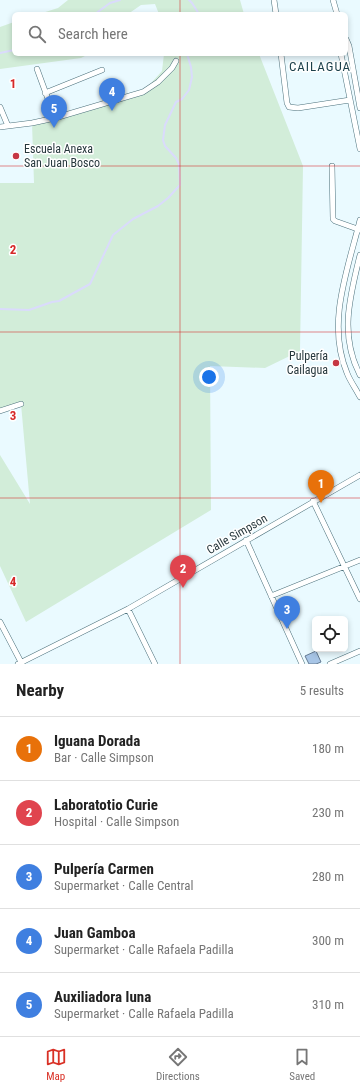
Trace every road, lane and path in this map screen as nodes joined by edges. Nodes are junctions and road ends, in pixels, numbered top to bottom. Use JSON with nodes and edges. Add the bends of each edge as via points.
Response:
{"nodes":[{"id":1,"x":274,"y":0,"type":"edge"},
{"id":2,"x":333,"y":0,"type":"edge"},
{"id":3,"x":276,"y":12,"type":"edge"},
{"id":4,"x":336,"y":12,"type":"edge"},
{"id":5,"x":348,"y":44,"type":"edge"},
{"id":6,"x":281,"y":56,"type":"edge"},
{"id":7,"x":341,"y":56,"type":"edge"},
{"id":8,"x":176,"y":61,"type":"dead end"},
{"id":9,"x":37,"y":69,"type":"dead end"},
{"id":10,"x":102,"y":70,"type":"dead end"},
{"id":11,"x":355,"y":84,"type":"junction"},
{"id":12,"x":347,"y":86,"type":"junction"},
{"id":13,"x":45,"y":93,"type":"junction"},
{"id":14,"x":350,"y":100,"type":"junction"},
{"id":15,"x":0,"y":107,"type":"edge"},
{"id":16,"x":360,"y":108,"type":"edge"},
{"id":17,"x":55,"y":118,"type":"junction"},
{"id":18,"x":8,"y":126,"type":"junction"},
{"id":19,"x":0,"y":127,"type":"edge"},
{"id":20,"x":360,"y":148,"type":"edge"},
{"id":21,"x":332,"y":166,"type":"dead end"},
{"id":22,"x":360,"y":220,"type":"edge"},
{"id":23,"x":359,"y":230,"type":"edge"},
{"id":24,"x":360,"y":255,"type":"edge"},
{"id":25,"x":360,"y":375,"type":"edge"},
{"id":26,"x":360,"y":396,"type":"edge"},
{"id":27,"x":21,"y":404,"type":"dead end"},
{"id":28,"x":0,"y":411,"type":"edge"},
{"id":29,"x":360,"y":475,"type":"edge"},
{"id":30,"x":313,"y":501,"type":"junction"},
{"id":31,"x":246,"y":540,"type":"junction"},
{"id":32,"x":360,"y":560,"type":"edge"},
{"id":33,"x":344,"y":566,"type":"junction"},
{"id":34,"x":271,"y":596,"type":"junction"},
{"id":35,"x":360,"y":599,"type":"edge"},
{"id":36,"x":128,"y":609,"type":"junction"},
{"id":37,"x":0,"y":622,"type":"edge"},
{"id":38,"x":360,"y":651,"type":"edge"},
{"id":39,"x":21,"y":663,"type":"edge"},
{"id":40,"x":155,"y":664,"type":"edge"},
{"id":41,"x":302,"y":664,"type":"edge"},
{"id":42,"x":330,"y":664,"type":"edge"}],
"edges":[{"from":1,"to":3,"type":"street"},
{"from":2,"to":4,"type":"street"},
{"from":5,"to":11,"type":"street"},
{"from":6,"to":14,"type":"street","via":[[289,107],[298,108]]},
{"from":7,"to":12,"type":"street"},
{"from":8,"to":17,"type":"street","via":[[158,82],[143,92]]},
{"from":9,"to":13,"type":"street"},
{"from":10,"to":13,"type":"street"},
{"from":11,"to":12,"type":"street"},
{"from":11,"to":16,"type":"street"},
{"from":12,"to":14,"type":"street"},
{"from":13,"to":17,"type":"street"},
{"from":14,"to":20,"type":"street"},
{"from":15,"to":18,"type":"street"},
{"from":17,"to":18,"type":"street","via":[[32,124]]},
{"from":18,"to":19,"type":"street"},
{"from":21,"to":23,"type":"street","via":[[333,219]]},
{"from":22,"to":23,"type":"street"},
{"from":23,"to":26,"type":"street","via":[[341,299],[338,328],[347,373]]},
{"from":24,"to":25,"type":"street","via":[[348,318],[350,348]]},
{"from":27,"to":28,"type":"street"},
{"from":29,"to":30,"type":"street","name":"Calle Simpson"},
{"from":30,"to":31,"type":"street","name":"Calle Simpson"},
{"from":30,"to":33,"type":"street"},
{"from":31,"to":34,"type":"street"},
{"from":31,"to":36,"type":"street","name":"Calle Simpson"},
{"from":32,"to":33,"type":"street"},
{"from":33,"to":34,"type":"street"},
{"from":33,"to":35,"type":"street"},
{"from":34,"to":41,"type":"street"},
{"from":36,"to":39,"type":"street","name":"Calle Simpson"},
{"from":36,"to":40,"type":"street"},
{"from":37,"to":39,"type":"street"},
{"from":38,"to":42,"type":"street"}]}
